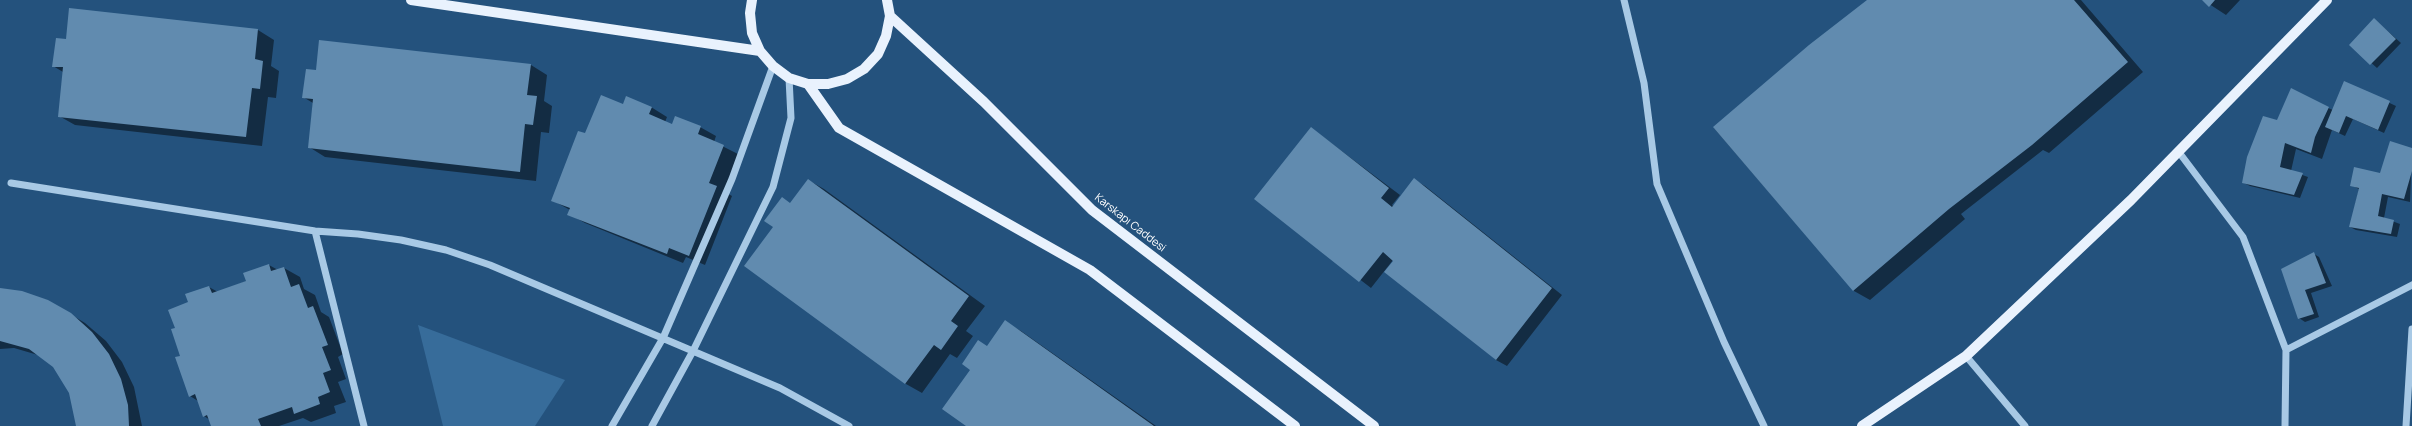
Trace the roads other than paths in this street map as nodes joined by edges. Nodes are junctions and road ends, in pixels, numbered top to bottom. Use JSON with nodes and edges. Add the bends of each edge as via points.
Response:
{"nodes":[{"id":1,"x":411,"y":0,"type":"edge"},
{"id":2,"x":752,"y":0,"type":"edge"},
{"id":3,"x":887,"y":0,"type":"edge"},
{"id":4,"x":1624,"y":0,"type":"edge"},
{"id":5,"x":2327,"y":0,"type":"edge"},
{"id":6,"x":890,"y":16,"type":"junction"},
{"id":7,"x":760,"y":51,"type":"junction"},
{"id":8,"x":773,"y":66,"type":"junction"},
{"id":9,"x":789,"y":78,"type":"junction"},
{"id":10,"x":808,"y":84,"type":"junction"},
{"id":11,"x":2178,"y":151,"type":"junction"},
{"id":12,"x":11,"y":182,"type":"dead end"},
{"id":13,"x":315,"y":231,"type":"junction"},
{"id":14,"x":2412,"y":285,"type":"edge"},
{"id":15,"x":2412,"y":329,"type":"edge"},
{"id":16,"x":663,"y":338,"type":"junction"},
{"id":17,"x":2286,"y":350,"type":"junction"},
{"id":18,"x":692,"y":351,"type":"junction"},
{"id":19,"x":1966,"y":356,"type":"junction"},
{"id":20,"x":364,"y":426,"type":"edge"},
{"id":21,"x":612,"y":426,"type":"edge"},
{"id":22,"x":652,"y":426,"type":"edge"},
{"id":23,"x":849,"y":426,"type":"edge"},
{"id":24,"x":1295,"y":426,"type":"edge"},
{"id":25,"x":1374,"y":426,"type":"edge"},
{"id":26,"x":1764,"y":426,"type":"edge"},
{"id":27,"x":1862,"y":426,"type":"edge"},
{"id":28,"x":2025,"y":426,"type":"edge"},
{"id":29,"x":2285,"y":426,"type":"edge"},
{"id":30,"x":2406,"y":426,"type":"edge"}],
"edges":[{"from":1,"to":7,"type":"main road"},
{"from":2,"to":7,"type":"main road","via":[[752,33]]},
{"from":3,"to":6,"type":"main road"},
{"from":4,"to":26,"type":"street","via":[[1644,83],[1657,184],[1724,342]]},
{"from":5,"to":11,"type":"main road"},
{"from":6,"to":10,"type":"main road","via":[[886,36],[878,54],[864,69],[847,79],[828,84]]},
{"from":6,"to":25,"type":"main road","name":"Karskapı Caddesi","via":[[984,102],[1092,210]]},
{"from":7,"to":8,"type":"main road"},
{"from":8,"to":9,"type":"main road"},
{"from":8,"to":16,"type":"street","via":[[732,179]]},
{"from":9,"to":10,"type":"main road"},
{"from":9,"to":18,"type":"street","via":[[791,118],[773,187]]},
{"from":10,"to":24,"type":"main road","via":[[839,128],[1090,270]]},
{"from":11,"to":17,"type":"street","via":[[2243,237]]},
{"from":11,"to":19,"type":"main road","via":[[2131,200]]},
{"from":12,"to":13,"type":"street"},
{"from":13,"to":16,"type":"street","via":[[401,240],[446,250],[490,265]]},
{"from":13,"to":20,"type":"street"},
{"from":14,"to":17,"type":"street"},
{"from":15,"to":30,"type":"street"},
{"from":16,"to":18,"type":"street"},
{"from":16,"to":21,"type":"street"},
{"from":17,"to":29,"type":"street"},
{"from":18,"to":22,"type":"street"},
{"from":18,"to":23,"type":"street","via":[[780,388]]},
{"from":19,"to":27,"type":"main road"},
{"from":19,"to":28,"type":"street"}]}
